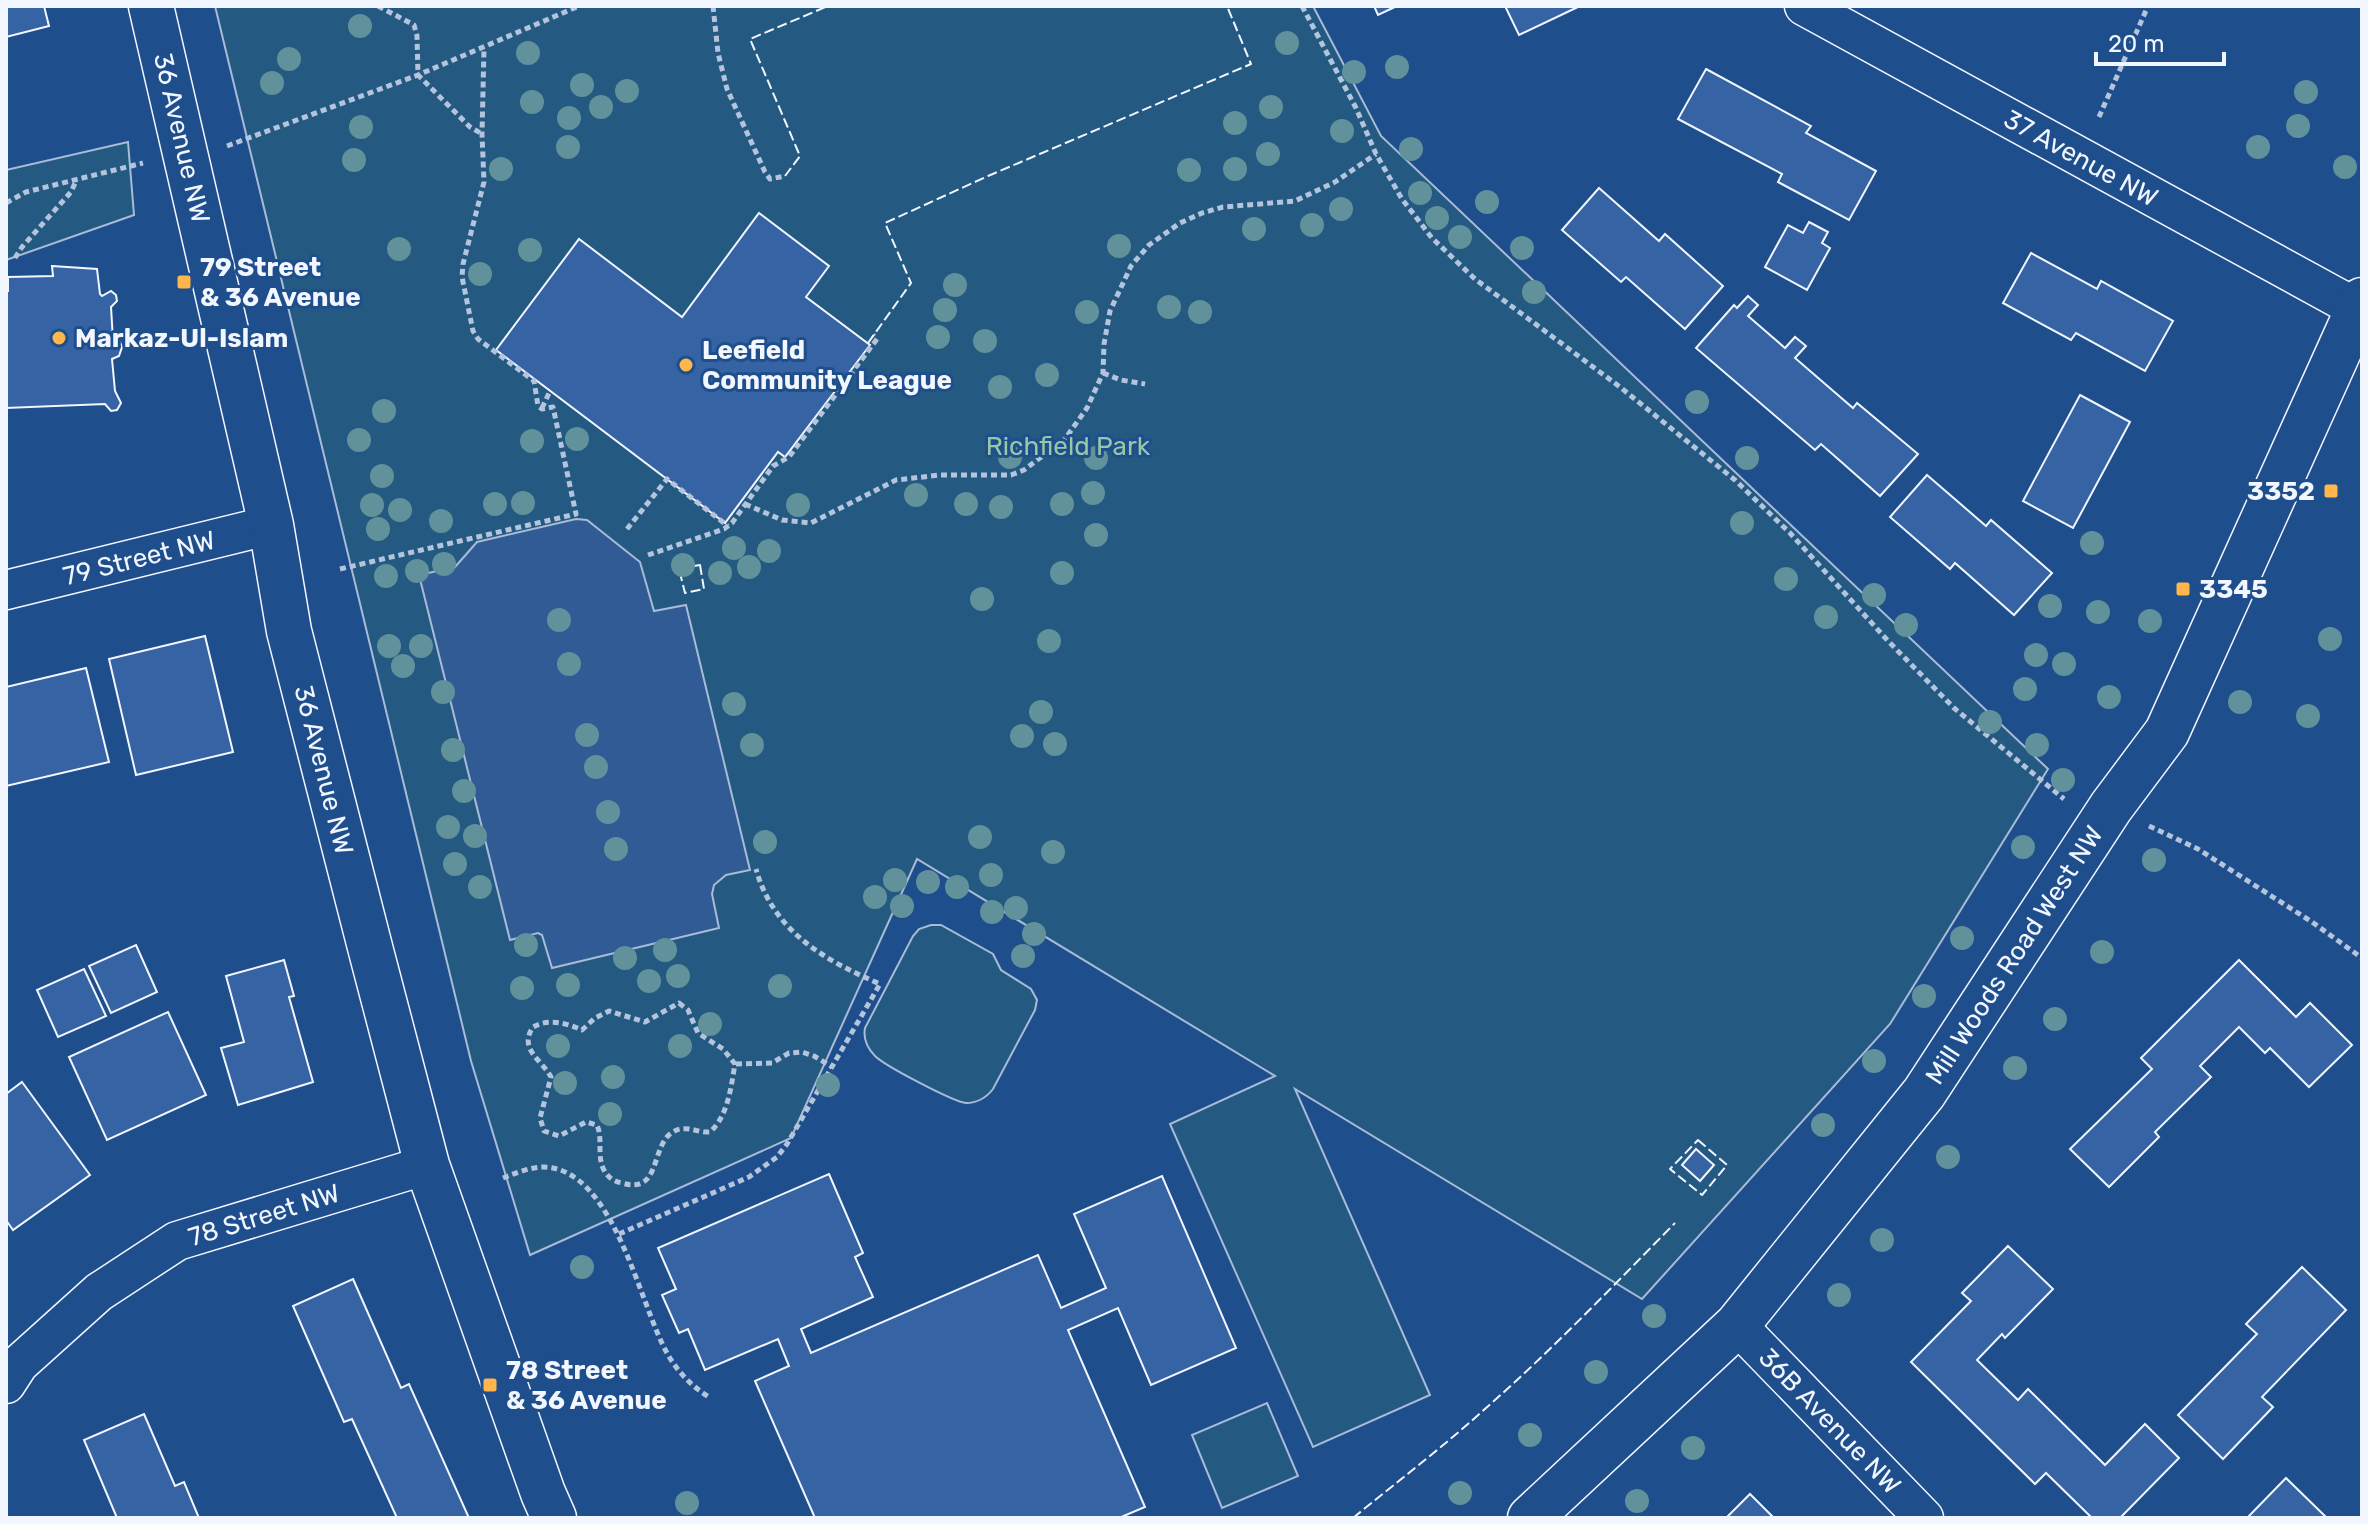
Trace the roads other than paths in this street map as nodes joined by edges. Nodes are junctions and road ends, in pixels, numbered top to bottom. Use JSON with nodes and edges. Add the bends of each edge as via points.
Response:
{"nodes":[{"id":1,"x":151,"y":6,"type":"edge"},
{"id":2,"x":1804,"y":6,"type":"edge"},
{"id":3,"x":2360,"y":304,"type":"edge"},
{"id":4,"x":271,"y":525,"type":"junction"},
{"id":5,"x":6,"y":590,"type":"edge"},
{"id":6,"x":427,"y":1165,"type":"junction"},
{"id":7,"x":1737,"y":1325,"type":"junction"},
{"id":8,"x":6,"y":1384,"type":"edge"},
{"id":9,"x":554,"y":1518,"type":"edge"},
{"id":10,"x":1530,"y":1518,"type":"edge"},
{"id":11,"x":1924,"y":1518,"type":"edge"}],
"edges":[{"from":1,"to":4,"type":"street","name":"36 Avenue NW"},
{"from":2,"to":3,"type":"street","name":"37 Avenue NW"},
{"from":3,"to":7,"type":"street","name":"Mill Woods Road West NW","via":[[2167,732],[2111,807],[1924,1093]]},
{"from":4,"to":5,"type":"street","name":"79 Street NW"},
{"from":4,"to":6,"type":"street","name":"36 Avenue NW","via":[[289,631]]},
{"from":6,"to":8,"type":"street","name":"78 Street NW","via":[[177,1241],[99,1292],[19,1364]]},
{"from":6,"to":9,"type":"street","name":"36 Avenue NW"},
{"from":7,"to":10,"type":"street","name":"Mill Woods Road West NW"},
{"from":7,"to":11,"type":"street","name":"36B Avenue NW"}]}
